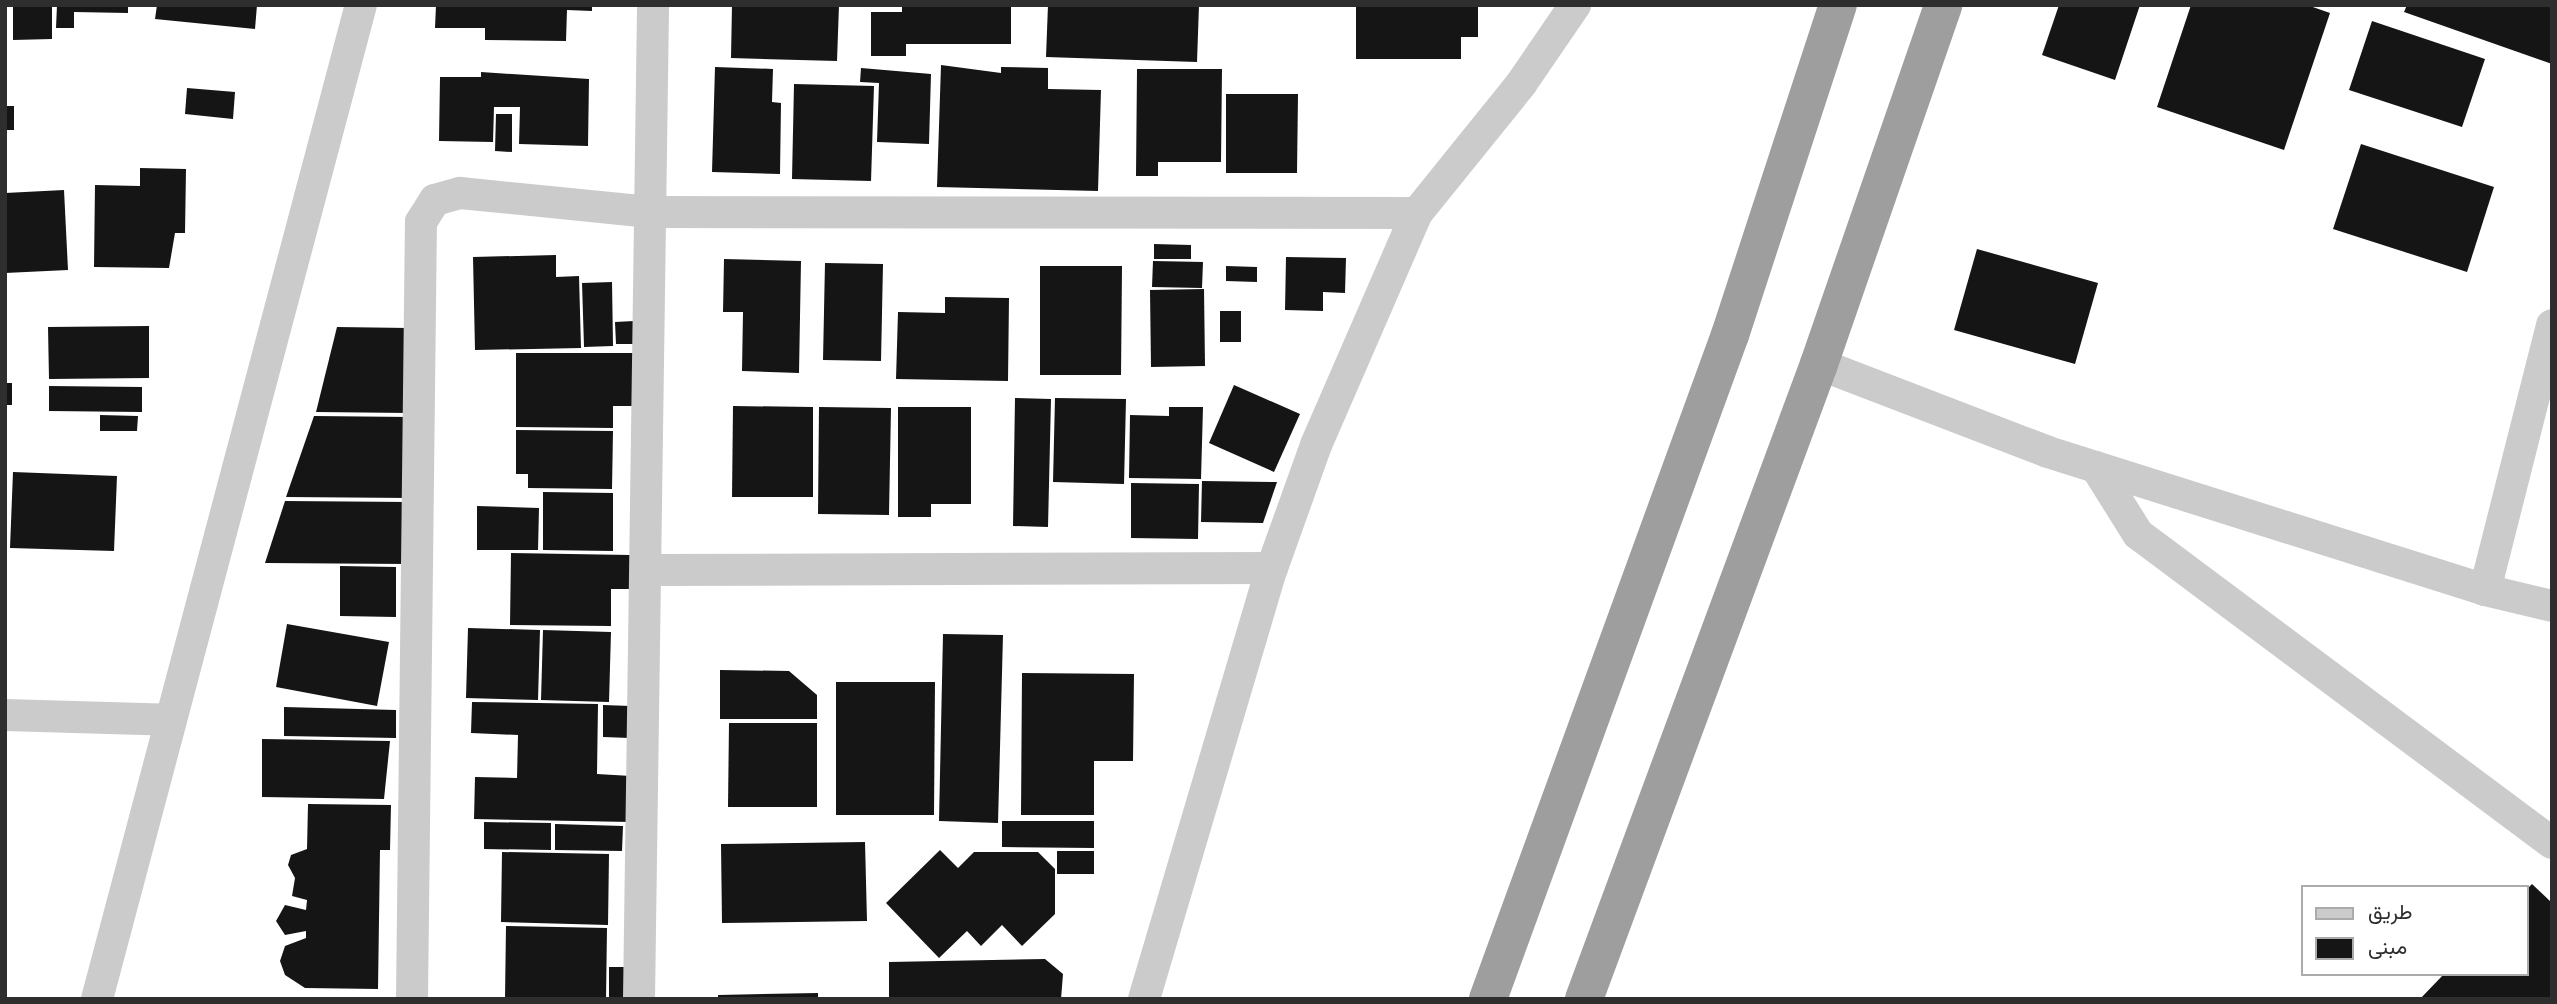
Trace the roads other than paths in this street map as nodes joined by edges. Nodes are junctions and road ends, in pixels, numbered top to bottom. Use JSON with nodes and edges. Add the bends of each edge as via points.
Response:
{"nodes":[{"id":1,"x":361,"y":5,"type":"edge"},
{"id":2,"x":653,"y":5,"type":"edge"},
{"id":3,"x":1575,"y":5,"type":"edge"},
{"id":4,"x":1838,"y":5,"type":"edge"},
{"id":5,"x":1943,"y":5,"type":"edge"},
{"id":6,"x":650,"y":212,"type":"junction"},
{"id":7,"x":1417,"y":213,"type":"junction"},
{"id":8,"x":2552,"y":325,"type":"edge"},
{"id":9,"x":1819,"y":364,"type":"junction"},
{"id":10,"x":2096,"y":467,"type":"junction"},
{"id":11,"x":1272,"y":568,"type":"junction"},
{"id":12,"x":646,"y":569,"type":"junction"},
{"id":13,"x":2484,"y":590,"type":"junction"},
{"id":14,"x":2552,"y":606,"type":"edge"},
{"id":15,"x":5,"y":715,"type":"edge"},
{"id":16,"x":169,"y":720,"type":"junction"},
{"id":17,"x":2552,"y":843,"type":"edge"},
{"id":18,"x":97,"y":999,"type":"edge"},
{"id":19,"x":412,"y":999,"type":"edge"},
{"id":20,"x":639,"y":999,"type":"edge"},
{"id":21,"x":1144,"y":999,"type":"edge"},
{"id":22,"x":1488,"y":999,"type":"edge"},
{"id":23,"x":1584,"y":999,"type":"edge"}],
"edges":[{"from":1,"to":16,"type":"street"},
{"from":2,"to":6,"type":"street"},
{"from":3,"to":7,"type":"street","via":[[1521,84]]},
{"from":4,"to":22,"type":"highway","via":[[1730,335]]},
{"from":5,"to":9,"type":"highway"},
{"from":6,"to":7,"type":"street"},
{"from":6,"to":12,"type":"street"},
{"from":6,"to":19,"type":"street","via":[[460,193],[435,200],[421,222]]},
{"from":7,"to":11,"type":"street","via":[[1316,445]]},
{"from":8,"to":13,"type":"street"},
{"from":9,"to":10,"type":"street"},
{"from":9,"to":23,"type":"highway"},
{"from":10,"to":13,"type":"street"},
{"from":10,"to":17,"type":"street","via":[[2138,534]]},
{"from":11,"to":12,"type":"street"},
{"from":11,"to":21,"type":"street"},
{"from":12,"to":20,"type":"street"},
{"from":13,"to":14,"type":"street"},
{"from":15,"to":16,"type":"street"},
{"from":16,"to":18,"type":"street"}]}
